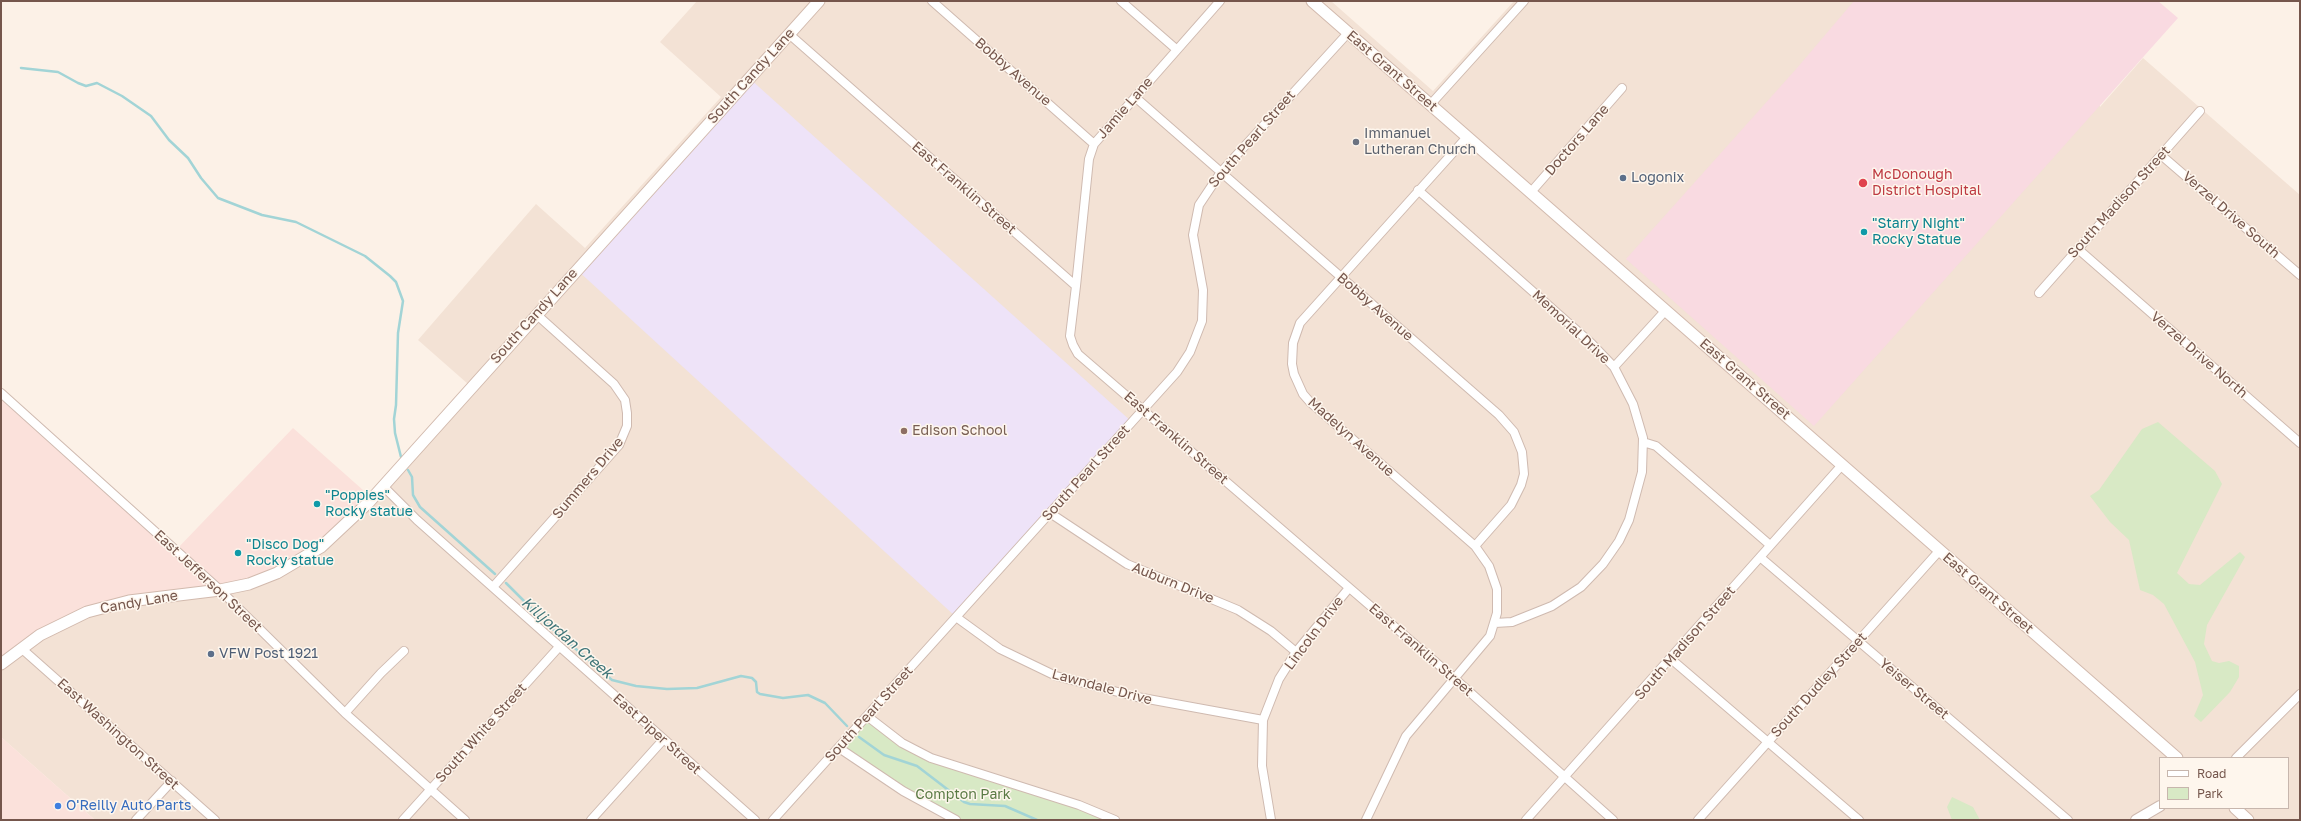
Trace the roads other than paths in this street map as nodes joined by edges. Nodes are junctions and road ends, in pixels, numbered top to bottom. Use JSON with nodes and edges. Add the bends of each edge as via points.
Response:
{"nodes":[{"id":1,"x":819,"y":1,"type":"edge"},
{"id":2,"x":932,"y":1,"type":"edge"},
{"id":3,"x":1121,"y":1,"type":"edge"},
{"id":4,"x":1220,"y":1,"type":"edge"},
{"id":5,"x":1312,"y":1,"type":"edge"},
{"id":6,"x":1524,"y":1,"type":"edge"},
{"id":7,"x":1348,"y":32,"type":"junction"},
{"id":8,"x":789,"y":34,"type":"junction"},
{"id":9,"x":1176,"y":49,"type":"junction"},
{"id":10,"x":1622,"y":88,"type":"dead end"},
{"id":11,"x":1135,"y":97,"type":"junction"},
{"id":12,"x":1430,"y":105,"type":"junction"},
{"id":13,"x":2200,"y":111,"type":"dead end"},
{"id":14,"x":1467,"y":137,"type":"junction"},
{"id":15,"x":1094,"y":144,"type":"junction"},
{"id":16,"x":2161,"y":155,"type":"junction"},
{"id":17,"x":1221,"y":172,"type":"junction"},
{"id":18,"x":1418,"y":190,"type":"junction"},
{"id":19,"x":1531,"y":192,"type":"junction"},
{"id":20,"x":2078,"y":249,"type":"junction"},
{"id":21,"x":2300,"y":275,"type":"edge"},
{"id":22,"x":1340,"y":276,"type":"junction"},
{"id":23,"x":1076,"y":286,"type":"junction"},
{"id":24,"x":2039,"y":293,"type":"dead end"},
{"id":25,"x":1666,"y":310,"type":"junction"},
{"id":26,"x":536,"y":314,"type":"junction"},
{"id":27,"x":1614,"y":367,"type":"junction"},
{"id":28,"x":1,"y":393,"type":"edge"},
{"id":29,"x":1144,"y":409,"type":"junction"},
{"id":30,"x":1643,"y":442,"type":"junction"},
{"id":31,"x":2300,"y":443,"type":"edge"},
{"id":32,"x":1842,"y":465,"type":"junction"},
{"id":33,"x":383,"y":486,"type":"junction"},
{"id":34,"x":1050,"y":513,"type":"junction"},
{"id":35,"x":1770,"y":545,"type":"junction"},
{"id":36,"x":1475,"y":546,"type":"junction"},
{"id":37,"x":1940,"y":550,"type":"junction"},
{"id":38,"x":1760,"y":557,"type":"junction"},
{"id":39,"x":493,"y":587,"type":"junction"},
{"id":40,"x":1349,"y":588,"type":"junction"},
{"id":41,"x":220,"y":590,"type":"junction"},
{"id":42,"x":956,"y":617,"type":"junction"},
{"id":43,"x":1495,"y":623,"type":"junction"},
{"id":44,"x":1858,"y":642,"type":"junction"},
{"id":45,"x":559,"y":647,"type":"junction"},
{"id":46,"x":21,"y":648,"type":"junction"},
{"id":47,"x":404,"y":651,"type":"dead end"},
{"id":48,"x":1296,"y":652,"type":"junction"},
{"id":49,"x":1671,"y":659,"type":"junction"},
{"id":50,"x":1,"y":664,"type":"edge"},
{"id":51,"x":1454,"y":678,"type":"junction"},
{"id":52,"x":2300,"y":694,"type":"edge"},
{"id":53,"x":345,"y":713,"type":"junction"},
{"id":54,"x":867,"y":716,"type":"junction"},
{"id":55,"x":1263,"y":720,"type":"junction"},
{"id":56,"x":663,"y":740,"type":"junction"},
{"id":57,"x":1768,"y":743,"type":"junction"},
{"id":58,"x":839,"y":748,"type":"junction"},
{"id":59,"x":2176,"y":757,"type":"edge"},
{"id":60,"x":2237,"y":757,"type":"edge"},
{"id":61,"x":1565,"y":777,"type":"junction"},
{"id":62,"x":172,"y":781,"type":"junction"},
{"id":63,"x":431,"y":789,"type":"junction"},
{"id":64,"x":2159,"y":807,"type":"edge"},
{"id":65,"x":2235,"y":809,"type":"edge"},
{"id":66,"x":136,"y":820,"type":"edge"},
{"id":67,"x":215,"y":820,"type":"edge"},
{"id":68,"x":403,"y":820,"type":"edge"},
{"id":69,"x":465,"y":820,"type":"edge"},
{"id":70,"x":591,"y":820,"type":"edge"},
{"id":71,"x":755,"y":820,"type":"edge"},
{"id":72,"x":773,"y":820,"type":"edge"},
{"id":73,"x":956,"y":820,"type":"edge"},
{"id":74,"x":1115,"y":820,"type":"edge"},
{"id":75,"x":1271,"y":820,"type":"edge"},
{"id":76,"x":1366,"y":820,"type":"edge"},
{"id":77,"x":1526,"y":820,"type":"edge"},
{"id":78,"x":1614,"y":820,"type":"edge"},
{"id":79,"x":1698,"y":820,"type":"edge"},
{"id":80,"x":1858,"y":820,"type":"edge"},
{"id":81,"x":2068,"y":820,"type":"edge"},
{"id":82,"x":2136,"y":820,"type":"edge"},
{"id":83,"x":2248,"y":820,"type":"edge"}],
"edges":[{"from":1,"to":8,"type":"main road","name":"South Candy Lane"},
{"from":2,"to":15,"type":"street","name":"Bobby Avenue"},
{"from":3,"to":9,"type":"street"},
{"from":4,"to":9,"type":"street","name":"Jamie Lane"},
{"from":5,"to":7,"type":"main road","name":"East Grant Street"},
{"from":6,"to":12,"type":"street"},
{"from":7,"to":12,"type":"main road","name":"East Grant Street"},
{"from":7,"to":17,"type":"street","name":"South Pearl Street"},
{"from":8,"to":23,"type":"street","name":"East Franklin Street"},
{"from":8,"to":26,"type":"main road","name":"South Candy Lane"},
{"from":9,"to":11,"type":"street","name":"Jamie Lane"},
{"from":10,"to":19,"type":"street","name":"Doctors Lane"},
{"from":11,"to":15,"type":"street","name":"Jamie Lane"},
{"from":11,"to":17,"type":"street","name":"Bobby Avenue"},
{"from":12,"to":14,"type":"main road","name":"East Grant Street"},
{"from":13,"to":16,"type":"street","name":"South Madison Street"},
{"from":14,"to":18,"type":"street","name":"Madelyn Avenue"},
{"from":14,"to":19,"type":"main road","name":"East Grant Street"},
{"from":15,"to":23,"type":"street","name":"Jamie Lane","via":[[1089,159]]},
{"from":16,"to":20,"type":"street","name":"South Madison Street"},
{"from":16,"to":21,"type":"street","name":"Verzel Drive South"},
{"from":17,"to":22,"type":"street","name":"Bobby Avenue"},
{"from":17,"to":29,"type":"street","name":"South Pearl Street","via":[[1199,205],[1193,225],[1194,252],[1202,290],[1203,311],[1200,330],[1184,362]]},
{"from":18,"to":22,"type":"street","name":"Madelyn Avenue"},
{"from":18,"to":27,"type":"street","name":"Memorial Drive","via":[[1591,343]]},
{"from":19,"to":25,"type":"main road","name":"East Grant Street"},
{"from":20,"to":24,"type":"street","name":"South Madison Street"},
{"from":20,"to":31,"type":"street","name":"Verzel Drive North"},
{"from":22,"to":36,"type":"street","name":"Madelyn Avenue","via":[[1295,332],[1292,359],[1298,384],[1310,402]]},
{"from":22,"to":36,"type":"street","name":"Bobby Avenue","via":[[1499,415],[1517,437],[1524,463],[1521,485],[1511,505]]},
{"from":23,"to":29,"type":"street","name":"East Franklin Street","via":[[1070,331],[1073,345],[1078,354]]},
{"from":25,"to":27,"type":"street"},
{"from":25,"to":32,"type":"main road","name":"East Grant Street"},
{"from":26,"to":33,"type":"main road","name":"South Candy Lane"},
{"from":26,"to":39,"type":"street","name":"Summers Drive","via":[[614,384],[625,400],[627,426],[619,445]]},
{"from":27,"to":30,"type":"street","name":"Memorial Drive","via":[[1633,404]]},
{"from":28,"to":41,"type":"street","name":"East Jefferson Street"},
{"from":29,"to":34,"type":"street","name":"South Pearl Street"},
{"from":29,"to":40,"type":"street","name":"East Franklin Street"},
{"from":30,"to":35,"type":"street","via":[[1656,446]]},
{"from":30,"to":43,"type":"street","name":"Memorial Drive","via":[[1642,472],[1629,520],[1619,541],[1603,564],[1581,587],[1552,606],[1512,622]]},
{"from":32,"to":35,"type":"street","name":"South Madison Street"},
{"from":32,"to":37,"type":"main road","name":"East Grant Street"},
{"from":33,"to":39,"type":"street","name":"East Piper Street","via":[[417,520]]},
{"from":33,"to":41,"type":"main road","name":"South Candy Lane","via":[[338,533],[312,553],[263,579]]},
{"from":34,"to":42,"type":"street","name":"South Pearl Street"},
{"from":34,"to":48,"type":"street","name":"Auburn Drive","via":[[1127,564],[1238,610],[1271,631]]},
{"from":35,"to":38,"type":"street","name":"South Madison Street"},
{"from":36,"to":43,"type":"street","name":"Madelyn Avenue","via":[[1483,555],[1494,577],[1498,601]]},
{"from":37,"to":44,"type":"street","name":"South Dudley Street"},
{"from":37,"to":59,"type":"main road","name":"East Grant Street"},
{"from":38,"to":44,"type":"street","name":"Yeiser Street"},
{"from":38,"to":49,"type":"street","name":"South Madison Street"},
{"from":39,"to":45,"type":"street","name":"East Piper Street"},
{"from":40,"to":48,"type":"street","name":"Lincoln Drive"},
{"from":40,"to":51,"type":"street","name":"East Franklin Street"},
{"from":41,"to":46,"type":"main road","name":"Candy Lane","via":[[107,606],[68,619]]},
{"from":41,"to":53,"type":"street","name":"East Jefferson Street"},
{"from":42,"to":54,"type":"street","name":"South Pearl Street"},
{"from":42,"to":55,"type":"street","name":"Lawndale Drive","via":[[1000,650],[1056,676],[1137,697]]},
{"from":43,"to":51,"type":"street","name":"Madelyn Avenue","via":[[1490,636]]},
{"from":44,"to":57,"type":"street","name":"South Dudley Street"},
{"from":44,"to":81,"type":"street","name":"Yeiser Street"},
{"from":45,"to":56,"type":"street","name":"East Piper Street"},
{"from":45,"to":63,"type":"street","name":"South White Street"},
{"from":46,"to":50,"type":"main road","name":"Candy Lane"},
{"from":46,"to":62,"type":"street","name":"East Washington Street"},
{"from":47,"to":53,"type":"street","via":[[381,672]]},
{"from":48,"to":55,"type":"street","name":"Lincoln Drive","via":[[1279,679]]},
{"from":49,"to":57,"type":"street"},
{"from":49,"to":61,"type":"street","name":"South Madison Street"},
{"from":51,"to":61,"type":"street","name":"East Franklin Street"},
{"from":51,"to":76,"type":"street","via":[[1406,736]]},
{"from":52,"to":60,"type":"street"},
{"from":53,"to":63,"type":"street","name":"East Jefferson Street"},
{"from":54,"to":58,"type":"street","name":"South Pearl Street"},
{"from":54,"to":74,"type":"street","via":[[889,735],[930,758],[1078,805]]},
{"from":55,"to":75,"type":"street","name":"Lincoln Drive","via":[[1262,766]]},
{"from":56,"to":70,"type":"street"},
{"from":56,"to":71,"type":"street","name":"East Piper Street"},
{"from":57,"to":79,"type":"street","name":"South Dudley Street"},
{"from":57,"to":80,"type":"street"},
{"from":58,"to":72,"type":"street","name":"South Pearl Street"},
{"from":58,"to":73,"type":"street","via":[[903,791]]},
{"from":61,"to":77,"type":"street","name":"South Madison Street"},
{"from":61,"to":78,"type":"street","name":"East Franklin Street"},
{"from":62,"to":66,"type":"street"},
{"from":62,"to":67,"type":"street","name":"East Washington Street"},
{"from":63,"to":68,"type":"street","name":"South White Street"},
{"from":63,"to":69,"type":"street","name":"East Jefferson Street"},
{"from":64,"to":82,"type":"street"},
{"from":65,"to":83,"type":"main road"}]}
